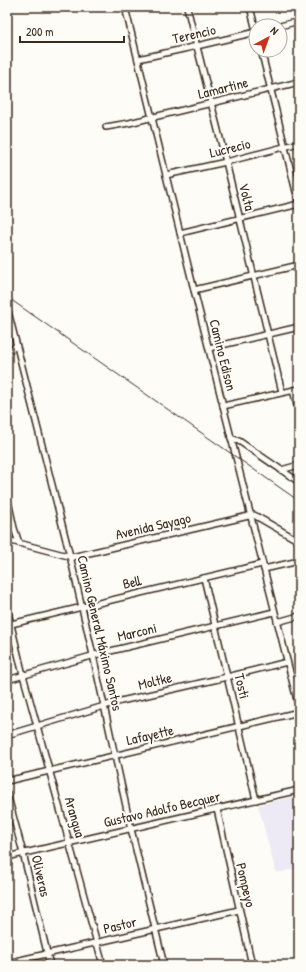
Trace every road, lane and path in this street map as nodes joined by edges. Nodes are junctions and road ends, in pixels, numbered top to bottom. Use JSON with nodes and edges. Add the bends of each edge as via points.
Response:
{"nodes":[{"id":1,"x":125,"y":7,"type":"edge"},
{"id":2,"x":187,"y":7,"type":"edge"},
{"id":3,"x":250,"y":7,"type":"edge"},
{"id":4,"x":253,"y":18,"type":"edge"},
{"id":5,"x":299,"y":22,"type":"edge"},
{"id":6,"x":288,"y":24,"type":"edge"},
{"id":7,"x":248,"y":33,"type":"edge"},
{"id":8,"x":197,"y":46,"type":"junction"},
{"id":9,"x":263,"y":58,"type":"edge"},
{"id":10,"x":138,"y":59,"type":"junction"},
{"id":11,"x":299,"y":82,"type":"edge"},
{"id":12,"x":270,"y":89,"type":"junction"},
{"id":13,"x":211,"y":103,"type":"junction"},
{"id":14,"x":152,"y":118,"type":"junction"},
{"id":15,"x":106,"y":127,"type":"dead end"},
{"id":16,"x":299,"y":143,"type":"edge"},
{"id":17,"x":285,"y":146,"type":"junction"},
{"id":18,"x":226,"y":162,"type":"junction"},
{"id":19,"x":166,"y":175,"type":"junction"},
{"id":20,"x":299,"y":204,"type":"edge"},
{"id":21,"x":240,"y":219,"type":"junction"},
{"id":22,"x":180,"y":233,"type":"junction"},
{"id":23,"x":299,"y":265,"type":"edge"},
{"id":24,"x":254,"y":276,"type":"junction"},
{"id":25,"x":194,"y":290,"type":"junction"},
{"id":26,"x":7,"y":307,"type":"edge"},
{"id":27,"x":8,"y":315,"type":"edge"},
{"id":28,"x":299,"y":327,"type":"edge"},
{"id":29,"x":268,"y":335,"type":"junction"},
{"id":30,"x":16,"y":346,"type":"junction"},
{"id":31,"x":208,"y":348,"type":"junction"},
{"id":32,"x":7,"y":352,"type":"edge"},
{"id":33,"x":299,"y":389,"type":"edge"},
{"id":34,"x":293,"y":390,"type":"junction"},
{"id":35,"x":282,"y":392,"type":"junction"},
{"id":36,"x":223,"y":406,"type":"junction"},
{"id":37,"x":299,"y":413,"type":"edge"},
{"id":38,"x":231,"y":438,"type":"junction"},
{"id":39,"x":299,"y":465,"type":"edge"},
{"id":40,"x":281,"y":470,"type":"junction"},
{"id":41,"x":299,"y":482,"type":"edge"},
{"id":42,"x":7,"y":496,"type":"edge"},
{"id":43,"x":250,"y":515,"type":"junction"},
{"id":44,"x":7,"y":540,"type":"edge"},
{"id":45,"x":299,"y":542,"type":"edge"},
{"id":46,"x":19,"y":543,"type":"junction"},
{"id":47,"x":70,"y":556,"type":"junction"},
{"id":48,"x":299,"y":561,"type":"edge"},
{"id":49,"x":263,"y":567,"type":"junction"},
{"id":50,"x":204,"y":578,"type":"junction"},
{"id":51,"x":82,"y":607,"type":"junction"},
{"id":52,"x":7,"y":608,"type":"edge"},
{"id":53,"x":274,"y":612,"type":"junction"},
{"id":54,"x":299,"y":616,"type":"edge"},
{"id":55,"x":277,"y":622,"type":"junction"},
{"id":56,"x":9,"y":624,"type":"edge"},
{"id":57,"x":215,"y":626,"type":"junction"},
{"id":58,"x":93,"y":656,"type":"junction"},
{"id":59,"x":287,"y":662,"type":"junction"},
{"id":60,"x":23,"y":675,"type":"junction"},
{"id":61,"x":227,"y":677,"type":"junction"},
{"id":62,"x":7,"y":680,"type":"edge"},
{"id":63,"x":104,"y":706,"type":"junction"},
{"id":64,"x":299,"y":708,"type":"edge"},
{"id":65,"x":299,"y":712,"type":"edge"},
{"id":66,"x":37,"y":726,"type":"junction"},
{"id":67,"x":239,"y":727,"type":"junction"},
{"id":68,"x":7,"y":735,"type":"edge"},
{"id":69,"x":116,"y":755,"type":"junction"},
{"id":70,"x":49,"y":771,"type":"junction"},
{"id":71,"x":7,"y":781,"type":"edge"},
{"id":72,"x":299,"y":790,"type":"edge"},
{"id":73,"x":7,"y":793,"type":"edge"},
{"id":74,"x":256,"y":800,"type":"junction"},
{"id":75,"x":217,"y":809,"type":"junction"},
{"id":76,"x":132,"y":829,"type":"junction"},
{"id":77,"x":69,"y":843,"type":"junction"},
{"id":78,"x":23,"y":853,"type":"junction"},
{"id":79,"x":7,"y":857,"type":"edge"},
{"id":80,"x":239,"y":910,"type":"junction"},
{"id":81,"x":156,"y":929,"type":"junction"},
{"id":82,"x":97,"y":943,"type":"junction"},
{"id":83,"x":47,"y":954,"type":"junction"},
{"id":84,"x":7,"y":963,"type":"edge"},
{"id":85,"x":50,"y":965,"type":"edge"},
{"id":86,"x":103,"y":965,"type":"edge"},
{"id":87,"x":164,"y":965,"type":"edge"},
{"id":88,"x":252,"y":965,"type":"edge"}],
"edges":[{"from":1,"to":10,"type":"street","name":"Camino Edison"},
{"from":2,"to":8,"type":"street","name":"Volta"},
{"from":3,"to":4,"type":"street"},
{"from":5,"to":6,"type":"street"},
{"from":7,"to":8,"type":"street","name":"Terencio"},
{"from":8,"to":10,"type":"street","name":"Terencio"},
{"from":8,"to":13,"type":"street","name":"Volta"},
{"from":9,"to":12,"type":"street"},
{"from":10,"to":14,"type":"street","name":"Camino Edison"},
{"from":11,"to":12,"type":"street","name":"Lamartine"},
{"from":12,"to":13,"type":"street","name":"Lamartine"},
{"from":12,"to":17,"type":"street"},
{"from":13,"to":14,"type":"street","name":"Lamartine"},
{"from":13,"to":18,"type":"street","name":"Volta"},
{"from":14,"to":15,"type":"street","name":"Lamartine"},
{"from":14,"to":19,"type":"street","name":"Camino Edison"},
{"from":16,"to":17,"type":"street","name":"Lucrecio"},
{"from":17,"to":18,"type":"street","name":"Lucrecio"},
{"from":17,"to":20,"type":"street"},
{"from":18,"to":19,"type":"street","name":"Lucrecio"},
{"from":18,"to":21,"type":"street","name":"Volta"},
{"from":19,"to":22,"type":"street","name":"Camino Edison"},
{"from":20,"to":21,"type":"street"},
{"from":21,"to":22,"type":"street"},
{"from":21,"to":24,"type":"street","name":"Volta"},
{"from":22,"to":25,"type":"street","name":"Camino Edison"},
{"from":23,"to":24,"type":"street"},
{"from":24,"to":25,"type":"street"},
{"from":24,"to":29,"type":"street","name":"Volta"},
{"from":25,"to":31,"type":"street","name":"Camino Edison"},
{"from":26,"to":27,"type":"street","name":"Camino General Máximo Santos"},
{"from":27,"to":30,"type":"street","name":"Camino General Máximo Santos"},
{"from":28,"to":29,"type":"street"},
{"from":29,"to":31,"type":"street"},
{"from":29,"to":35,"type":"street","name":"Volta"},
{"from":30,"to":32,"type":"street"},
{"from":30,"to":47,"type":"street","name":"Camino General Máximo Santos"},
{"from":31,"to":36,"type":"street","name":"Camino Edison"},
{"from":33,"to":34,"type":"street"},
{"from":34,"to":35,"type":"street"},
{"from":34,"to":37,"type":"street"},
{"from":35,"to":36,"type":"street"},
{"from":36,"to":38,"type":"street","name":"Camino Edison"},
{"from":38,"to":40,"type":"street"},
{"from":38,"to":43,"type":"street","name":"Camino Edison"},
{"from":39,"to":40,"type":"street"},
{"from":40,"to":41,"type":"street"},
{"from":42,"to":46,"type":"street"},
{"from":43,"to":45,"type":"street"},
{"from":43,"to":47,"type":"street","name":"Avenida Sayago"},
{"from":43,"to":49,"type":"street","name":"Camino Edison"},
{"from":44,"to":46,"type":"street","name":"Avenida Sayago"},
{"from":46,"to":47,"type":"street","name":"Avenida Sayago"},
{"from":47,"to":51,"type":"street","name":"Camino General Máximo Santos"},
{"from":48,"to":49,"type":"street","name":"Bell"},
{"from":49,"to":50,"type":"street","name":"Bell"},
{"from":49,"to":53,"type":"street","name":"Camino Edison"},
{"from":50,"to":51,"type":"street","name":"Bell"},
{"from":50,"to":57,"type":"street","name":"Tosti"},
{"from":51,"to":56,"type":"street","name":"Bell"},
{"from":51,"to":58,"type":"street","name":"Camino General Máximo Santos"},
{"from":52,"to":56,"type":"street","name":"Arangua"},
{"from":53,"to":55,"type":"street","name":"Camino Edison"},
{"from":53,"to":57,"type":"street","name":"Marconi"},
{"from":54,"to":55,"type":"street"},
{"from":55,"to":59,"type":"street","name":"Camino Edison"},
{"from":56,"to":60,"type":"street","name":"Arangua"},
{"from":57,"to":58,"type":"street","name":"Marconi"},
{"from":57,"to":61,"type":"street","name":"Tosti"},
{"from":58,"to":60,"type":"street","name":"Marconi"},
{"from":58,"to":63,"type":"street","name":"Camino General Máximo Santos"},
{"from":59,"to":61,"type":"street","name":"Moltke"},
{"from":59,"to":64,"type":"street","name":"Camino Edison"},
{"from":60,"to":62,"type":"street","name":"Marconi"},
{"from":60,"to":66,"type":"street","name":"Arangua"},
{"from":61,"to":63,"type":"street","name":"Moltke"},
{"from":61,"to":67,"type":"street","name":"Tosti"},
{"from":63,"to":66,"type":"street","name":"Moltke"},
{"from":63,"to":69,"type":"street","name":"Camino General Máximo Santos"},
{"from":65,"to":67,"type":"street","name":"Lafayette"},
{"from":66,"to":68,"type":"street","name":"Moltke"},
{"from":66,"to":70,"type":"street","name":"Arangua"},
{"from":67,"to":69,"type":"street","name":"Lafayette"},
{"from":67,"to":74,"type":"street","name":"Tosti"},
{"from":69,"to":70,"type":"street","name":"Lafayette"},
{"from":69,"to":76,"type":"street","name":"Camino General Máximo Santos"},
{"from":70,"to":71,"type":"street","name":"Lafayette"},
{"from":70,"to":77,"type":"street","name":"Arangua"},
{"from":72,"to":74,"type":"street","name":"Gustavo Adolfo Becquer"},
{"from":73,"to":78,"type":"street","name":"Oliveras"},
{"from":74,"to":75,"type":"street","name":"Gustavo Adolfo Becquer"},
{"from":75,"to":76,"type":"street","name":"Gustavo Adolfo Becquer"},
{"from":75,"to":80,"type":"street","name":"Pompeyo"},
{"from":76,"to":77,"type":"street","name":"Gustavo Adolfo Becquer"},
{"from":76,"to":81,"type":"street","name":"Camino General Máximo Santos"},
{"from":77,"to":78,"type":"street","name":"Gustavo Adolfo Becquer"},
{"from":77,"to":82,"type":"street","name":"Arangua"},
{"from":78,"to":79,"type":"street","name":"Gustavo Adolfo Becquer"},
{"from":78,"to":83,"type":"street","name":"Oliveras"},
{"from":80,"to":81,"type":"street","name":"Pastor"},
{"from":80,"to":88,"type":"street","name":"Pompeyo"},
{"from":81,"to":82,"type":"street","name":"Pastor"},
{"from":81,"to":87,"type":"street","name":"Camino General Máximo Santos"},
{"from":82,"to":83,"type":"street","name":"Pastor"},
{"from":82,"to":86,"type":"street","name":"Arangua"},
{"from":83,"to":84,"type":"street","name":"Pastor"},
{"from":83,"to":85,"type":"street","name":"Oliveras"}]}
